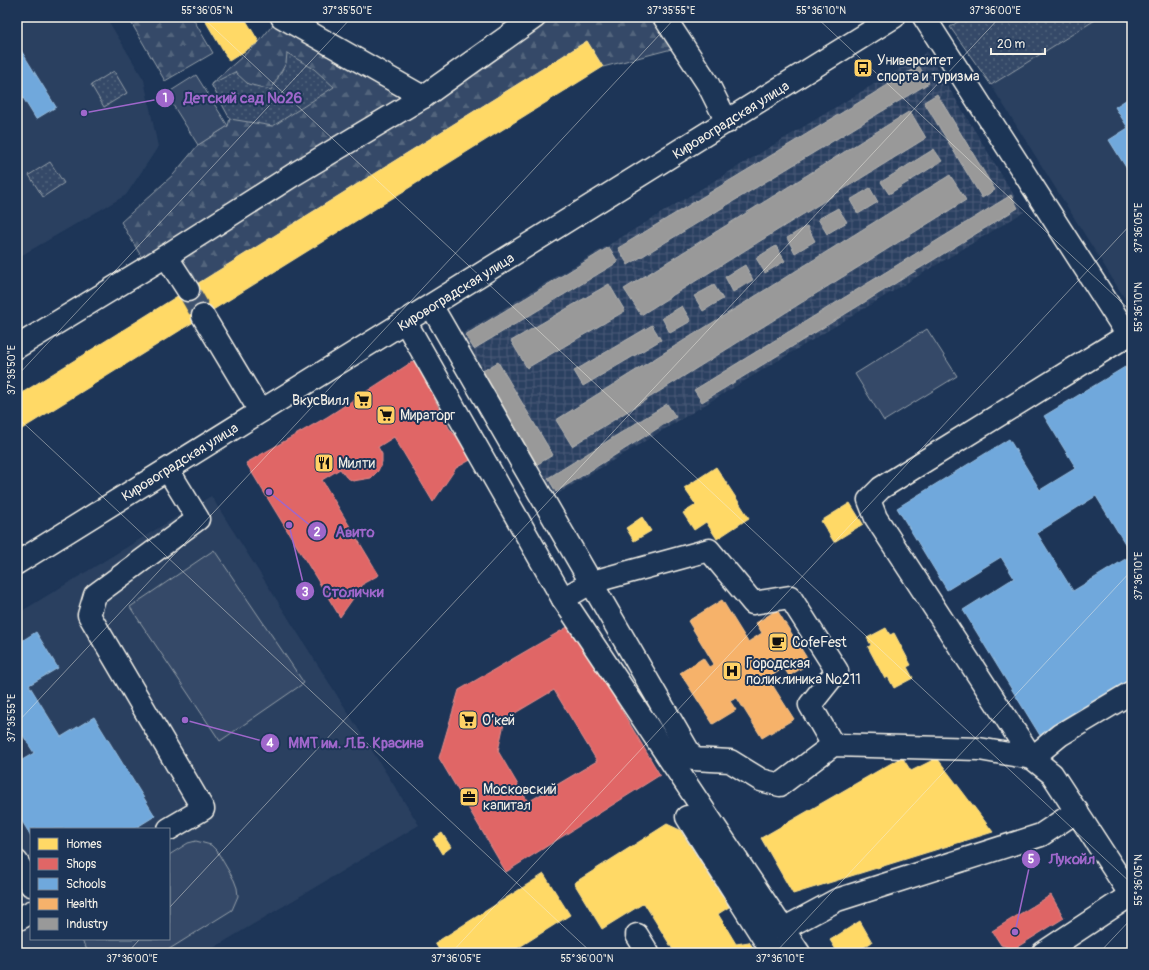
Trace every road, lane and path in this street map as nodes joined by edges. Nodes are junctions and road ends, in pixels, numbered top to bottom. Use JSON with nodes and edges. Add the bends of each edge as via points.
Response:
{"nodes":[{"id":1,"x":282,"y":17,"type":"edge"},
{"id":2,"x":535,"y":17,"type":"edge"},
{"id":3,"x":664,"y":17,"type":"edge"},
{"id":4,"x":894,"y":17,"type":"edge"},
{"id":5,"x":924,"y":17,"type":"edge"},
{"id":6,"x":423,"y":98,"type":"junction"},
{"id":7,"x":727,"y":122,"type":"junction"},
{"id":8,"x":166,"y":256,"type":"junction"},
{"id":9,"x":188,"y":290,"type":"tunnel mouth"},
{"id":10,"x":432,"y":307,"type":"junction"},
{"id":11,"x":203,"y":316,"type":"tunnel mouth"},
{"id":12,"x":406,"y":323,"type":"junction"},
{"id":13,"x":1130,"y":336,"type":"edge"},
{"id":14,"x":17,"y":347,"type":"edge"},
{"id":15,"x":260,"y":411,"type":"junction"},
{"id":16,"x":168,"y":470,"type":"junction"},
{"id":17,"x":17,"y":563,"type":"edge"},
{"id":18,"x":592,"y":582,"type":"junction"},
{"id":19,"x":563,"y":599,"type":"junction"},
{"id":20,"x":1132,"y":692,"type":"edge"},
{"id":21,"x":833,"y":745,"type":"junction"},
{"id":22,"x":1032,"y":758,"type":"junction"},
{"id":23,"x":1077,"y":811,"type":"junction"},
{"id":24,"x":687,"y":817,"type":"dead end"},
{"id":25,"x":170,"y":828,"type":"edge"},
{"id":26,"x":17,"y":862,"type":"edge"},
{"id":27,"x":30,"y":883,"type":"edge"},
{"id":28,"x":1132,"y":896,"type":"edge"},
{"id":29,"x":30,"y":913,"type":"edge"},
{"id":30,"x":17,"y":920,"type":"edge"},
{"id":31,"x":783,"y":929,"type":"junction"},
{"id":32,"x":773,"y":953,"type":"edge"},
{"id":33,"x":799,"y":953,"type":"edge"},
{"id":34,"x":1044,"y":953,"type":"edge"}],
"edges":[{"from":1,"to":6,"type":"street"},
{"from":2,"to":6,"type":"street"},
{"from":3,"to":7,"type":"street","via":[[708,84]]},
{"from":4,"to":7,"type":"street","name":"Кировоградская улица"},
{"from":5,"to":13,"type":"street"},
{"from":6,"to":8,"type":"street","via":[[293,175]]},
{"from":7,"to":10,"type":"street","name":"Кировоградская улица"},
{"from":8,"to":9,"type":"street"},
{"from":8,"to":14,"type":"street"},
{"from":10,"to":12,"type":"street","name":"Кировоградская улица"},
{"from":10,"to":18,"type":"street"},
{"from":11,"to":15,"type":"street"},
{"from":12,"to":15,"type":"street","name":"Кировоградская улица"},
{"from":12,"to":19,"type":"street"},
{"from":13,"to":22,"type":"street","via":[[881,488],[869,500],[876,518]]},
{"from":15,"to":16,"type":"street","name":"Кировоградская улица"},
{"from":16,"to":17,"type":"street","name":"Кировоградская улица"},
{"from":16,"to":25,"type":"street","via":[[198,519],[95,595],[89,615],[203,809]]},
{"from":18,"to":19,"type":"street"},
{"from":18,"to":21,"type":"street","via":[[693,759],[730,761],[761,780],[780,785]]},
{"from":18,"to":21,"type":"street","via":[[709,550],[753,603],[790,597],[837,671],[810,705]]},
{"from":19,"to":31,"type":"street"},
{"from":20,"to":22,"type":"street","via":[[1060,735]]},
{"from":21,"to":22,"type":"street","via":[[979,749]]},
{"from":22,"to":23,"type":"street","via":[[1052,774]]},
{"from":23,"to":28,"type":"street"},
{"from":23,"to":31,"type":"street","via":[[1041,835],[837,900]]},
{"from":24,"to":32,"type":"street"},
{"from":26,"to":27,"type":"street"},
{"from":28,"to":34,"type":"street"},
{"from":29,"to":30,"type":"street"},
{"from":31,"to":33,"type":"street"}]}
